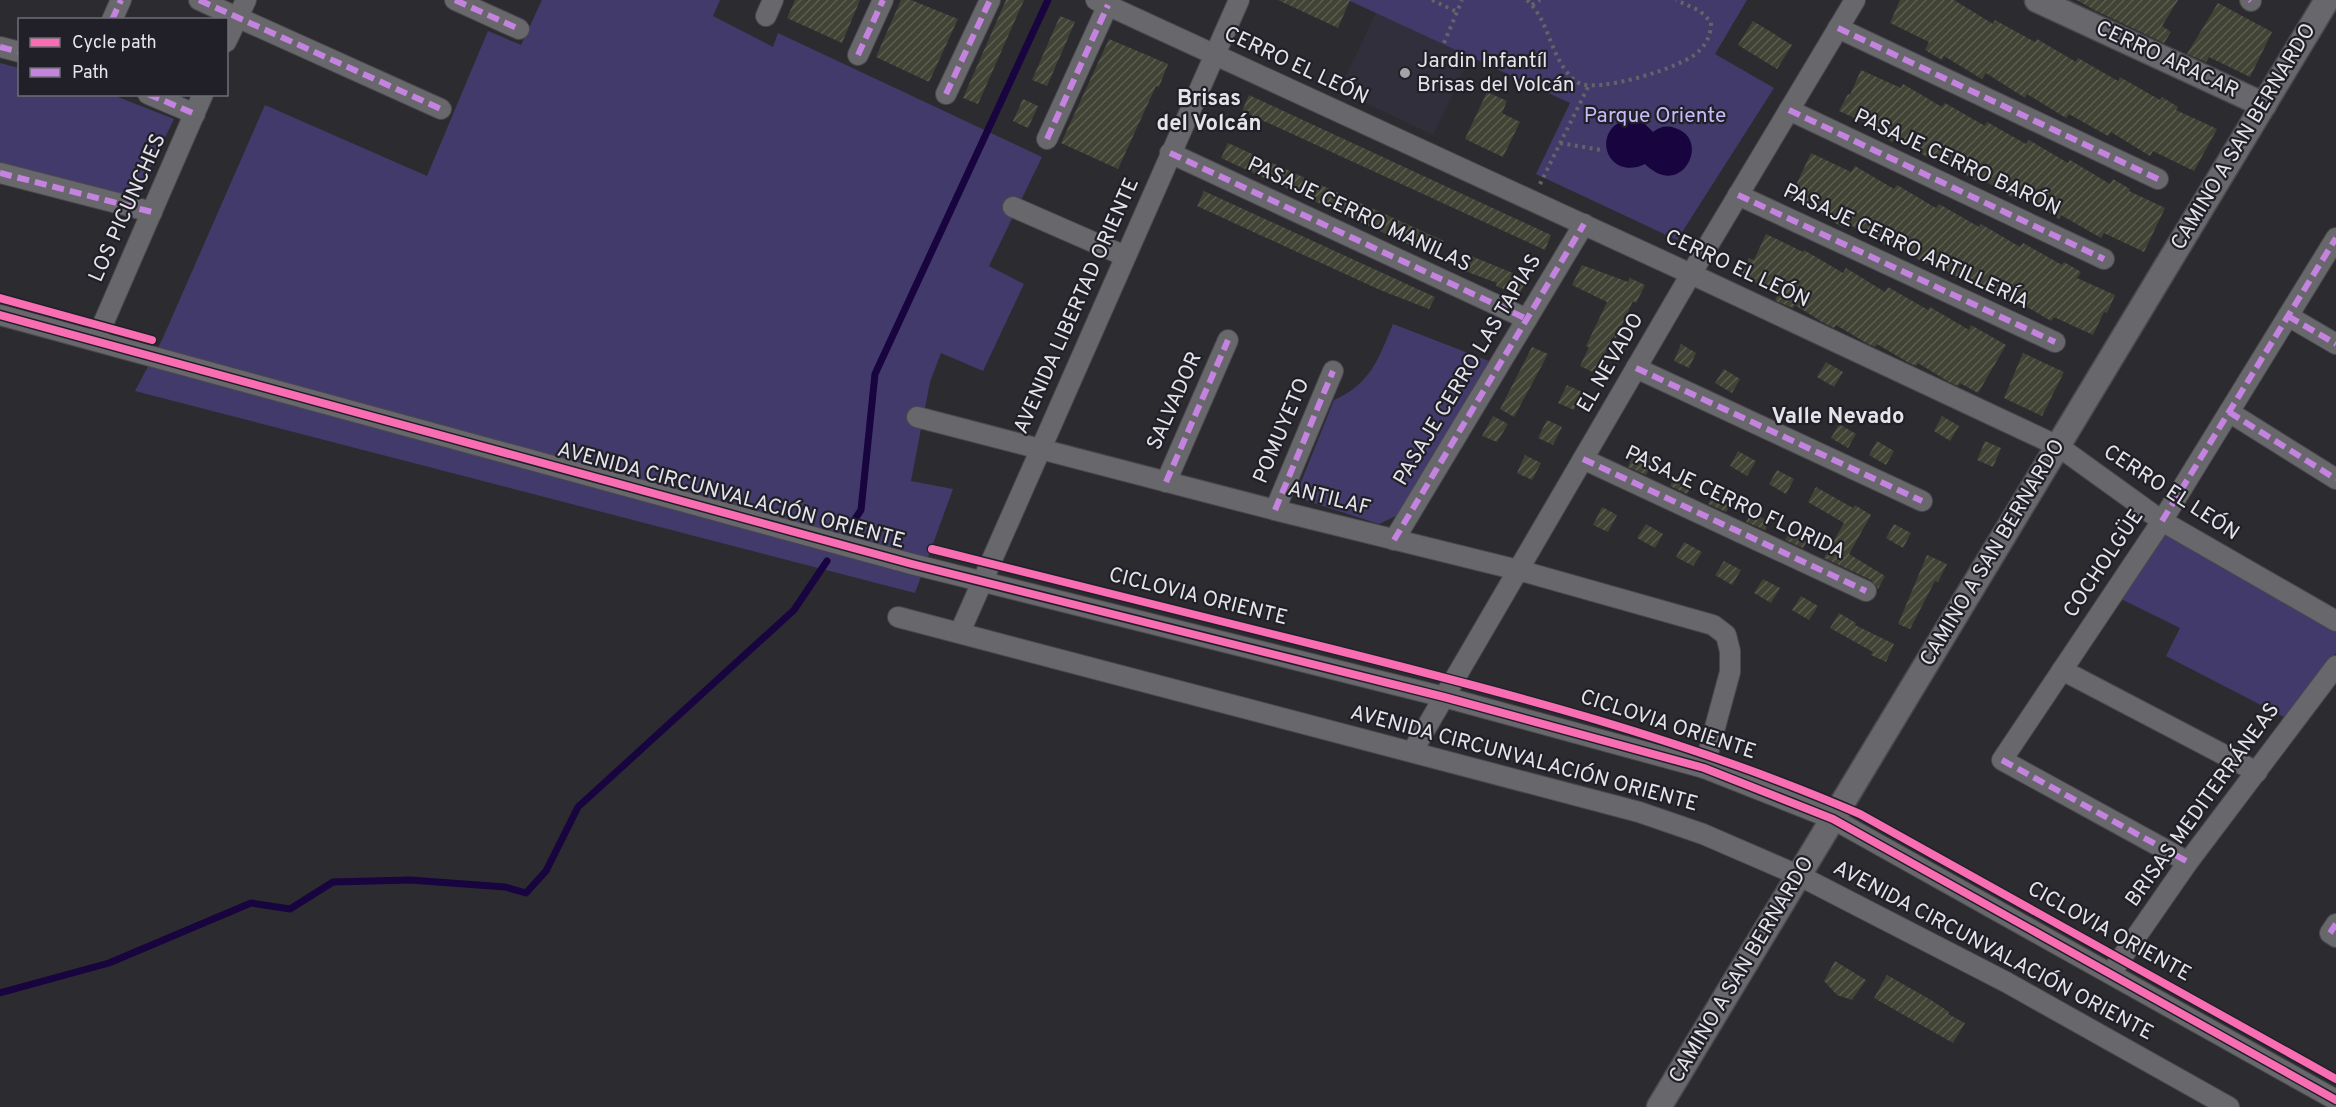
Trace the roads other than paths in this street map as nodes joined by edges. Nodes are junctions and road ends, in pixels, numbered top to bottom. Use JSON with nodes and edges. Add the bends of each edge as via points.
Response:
{"nodes":[{"id":1,"x":121,"y":0,"type":"edge"},
{"id":2,"x":199,"y":0,"type":"edge"},
{"id":3,"x":455,"y":0,"type":"edge"},
{"id":4,"x":883,"y":0,"type":"edge"},
{"id":5,"x":990,"y":0,"type":"edge"},
{"id":6,"x":1239,"y":0,"type":"edge"},
{"id":7,"x":1855,"y":0,"type":"edge"},
{"id":8,"x":2037,"y":0,"type":"edge"},
{"id":9,"x":2327,"y":0,"type":"edge"},
{"id":10,"x":1102,"y":3,"type":"edge"},
{"id":11,"x":242,"y":9,"type":"edge"},
{"id":12,"x":113,"y":18,"type":"edge"},
{"id":13,"x":1838,"y":27,"type":"junction"},
{"id":14,"x":519,"y":29,"type":"dead end"},
{"id":15,"x":228,"y":38,"type":"edge"},
{"id":16,"x":0,"y":47,"type":"edge"},
{"id":17,"x":18,"y":52,"type":"edge"},
{"id":18,"x":1214,"y":54,"type":"junction"},
{"id":19,"x":858,"y":55,"type":"dead end"},
{"id":20,"x":946,"y":94,"type":"dead end"},
{"id":21,"x":153,"y":96,"type":"edge"},
{"id":22,"x":202,"y":96,"type":"edge"},
{"id":23,"x":2264,"y":105,"type":"junction"},
{"id":24,"x":441,"y":109,"type":"dead end"},
{"id":25,"x":1789,"y":110,"type":"junction"},
{"id":26,"x":195,"y":114,"type":"junction"},
{"id":27,"x":1047,"y":139,"type":"dead end"},
{"id":28,"x":1170,"y":153,"type":"junction"},
{"id":29,"x":0,"y":173,"type":"edge"},
{"id":30,"x":2158,"y":179,"type":"dead end"},
{"id":31,"x":1738,"y":195,"type":"junction"},
{"id":32,"x":1013,"y":207,"type":"dead end"},
{"id":33,"x":152,"y":212,"type":"junction"},
{"id":34,"x":1584,"y":224,"type":"junction"},
{"id":35,"x":2336,"y":238,"type":"edge"},
{"id":36,"x":1125,"y":256,"type":"junction"},
{"id":37,"x":2104,"y":259,"type":"dead end"},
{"id":38,"x":1690,"y":274,"type":"junction"},
{"id":39,"x":0,"y":315,"type":"edge"},
{"id":40,"x":2288,"y":316,"type":"junction"},
{"id":41,"x":1527,"y":319,"type":"junction"},
{"id":42,"x":96,"y":340,"type":"junction"},
{"id":43,"x":1228,"y":340,"type":"dead end"},
{"id":44,"x":2055,"y":342,"type":"dead end"},
{"id":45,"x":2336,"y":344,"type":"edge"},
{"id":46,"x":1636,"y":368,"type":"junction"},
{"id":47,"x":1334,"y":371,"type":"dead end"},
{"id":48,"x":2229,"y":412,"type":"junction"},
{"id":49,"x":917,"y":417,"type":"dead end"},
{"id":50,"x":2058,"y":446,"type":"junction"},
{"id":51,"x":1041,"y":448,"type":"junction"},
{"id":52,"x":1583,"y":459,"type":"junction"},
{"id":53,"x":2336,"y":478,"type":"edge"},
{"id":54,"x":1166,"y":482,"type":"junction"},
{"id":55,"x":1922,"y":501,"type":"dead end"},
{"id":56,"x":1275,"y":510,"type":"junction"},
{"id":57,"x":2162,"y":521,"type":"junction"},
{"id":58,"x":1394,"y":540,"type":"junction"},
{"id":59,"x":1518,"y":570,"type":"junction"},
{"id":60,"x":982,"y":582,"type":"junction"},
{"id":61,"x":1866,"y":591,"type":"dead end"},
{"id":62,"x":898,"y":617,"type":"dead end"},
{"id":63,"x":2336,"y":621,"type":"edge"},
{"id":64,"x":960,"y":632,"type":"junction"},
{"id":65,"x":2336,"y":666,"type":"edge"},
{"id":66,"x":2062,"y":670,"type":"junction"},
{"id":67,"x":1444,"y":697,"type":"junction"},
{"id":68,"x":1412,"y":752,"type":"junction"},
{"id":69,"x":1704,"y":768,"type":"junction"},
{"id":70,"x":2257,"y":772,"type":"junction"},
{"id":71,"x":1833,"y":819,"type":"junction"},
{"id":72,"x":2188,"y":862,"type":"junction"},
{"id":73,"x":1800,"y":876,"type":"junction"},
{"id":74,"x":2112,"y":973,"type":"junction"},
{"id":75,"x":2336,"y":1100,"type":"edge"},
{"id":76,"x":1659,"y":1107,"type":"edge"},
{"id":77,"x":2229,"y":1107,"type":"edge"}],
"edges":[{"from":1,"to":12,"type":"street"},
{"from":2,"to":11,"type":"street"},
{"from":3,"to":14,"type":"street"},
{"from":4,"to":19,"type":"street"},
{"from":5,"to":20,"type":"street"},
{"from":6,"to":18,"type":"street","name":"AVENIDA LIBERTAD ORIENTE"},
{"from":7,"to":13,"type":"street","name":"EL NEVADO"},
{"from":8,"to":23,"type":"street","name":"CERRO ARACAR"},
{"from":9,"to":23,"type":"street","name":"CAMINO A SAN BERNARDO"},
{"from":10,"to":18,"type":"street","name":"CERRO EL LEÓN"},
{"from":10,"to":27,"type":"street"},
{"from":11,"to":15,"type":"street"},
{"from":11,"to":24,"type":"street"},
{"from":13,"to":25,"type":"street","name":"EL NEVADO"},
{"from":13,"to":30,"type":"street"},
{"from":16,"to":17,"type":"street"},
{"from":18,"to":28,"type":"street","name":"AVENIDA LIBERTAD ORIENTE"},
{"from":18,"to":34,"type":"street","name":"CERRO EL LEÓN"},
{"from":21,"to":26,"type":"street"},
{"from":22,"to":26,"type":"street","name":"LOS PICUNCHES"},
{"from":23,"to":50,"type":"street","name":"CAMINO A SAN BERNARDO"},
{"from":25,"to":31,"type":"street","name":"EL NEVADO"},
{"from":25,"to":37,"type":"street","name":"PASAJE CERRO BARÓN"},
{"from":26,"to":33,"type":"street","name":"LOS PICUNCHES"},
{"from":28,"to":36,"type":"street","name":"AVENIDA LIBERTAD ORIENTE"},
{"from":28,"to":41,"type":"street","name":"PASAJE CERRO MANILAS"},
{"from":29,"to":33,"type":"street"},
{"from":31,"to":38,"type":"street","name":"EL NEVADO"},
{"from":31,"to":44,"type":"street","name":"PASAJE CERRO ARTILLERÍA"},
{"from":32,"to":36,"type":"street"},
{"from":33,"to":42,"type":"street","name":"LOS PICUNCHES"},
{"from":34,"to":38,"type":"street","name":"CERRO EL LEÓN"},
{"from":34,"to":41,"type":"street","name":"PASAJE CERRO LAS TAPIAS"},
{"from":35,"to":40,"type":"street","name":"COCHOLGÜE"},
{"from":36,"to":51,"type":"street","name":"AVENIDA LIBERTAD ORIENTE"},
{"from":38,"to":46,"type":"street","name":"EL NEVADO"},
{"from":38,"to":50,"type":"street","name":"CERRO EL LEÓN"},
{"from":39,"to":42,"type":"street","name":"AVENIDA CIRCUNVALACIÓN ORIENTE"},
{"from":40,"to":45,"type":"street"},
{"from":40,"to":48,"type":"street","name":"COCHOLGÜE"},
{"from":41,"to":58,"type":"street","name":"PASAJE CERRO LAS TAPIAS"},
{"from":42,"to":60,"type":"street","name":"AVENIDA CIRCUNVALACIÓN ORIENTE"},
{"from":43,"to":54,"type":"street","name":"SALVADOR"},
{"from":46,"to":52,"type":"street","name":"EL NEVADO"},
{"from":46,"to":55,"type":"street"},
{"from":47,"to":56,"type":"street","name":"POMUYETO"},
{"from":48,"to":53,"type":"street"},
{"from":48,"to":57,"type":"street","name":"COCHOLGÜE"},
{"from":49,"to":51,"type":"street","name":"ANTILAF"},
{"from":50,"to":57,"type":"street","name":"CERRO EL LEÓN"},
{"from":50,"to":71,"type":"street","name":"CAMINO A SAN BERNARDO"},
{"from":51,"to":54,"type":"street","name":"ANTILAF"},
{"from":51,"to":60,"type":"street","name":"AVENIDA LIBERTAD ORIENTE"},
{"from":52,"to":59,"type":"street","name":"EL NEVADO"},
{"from":52,"to":61,"type":"street","name":"PASAJE CERRO FLORIDA"},
{"from":54,"to":56,"type":"street","name":"ANTILAF"},
{"from":56,"to":58,"type":"street","name":"ANTILAF"},
{"from":57,"to":63,"type":"street","name":"CERRO EL LEÓN"},
{"from":57,"to":66,"type":"street","name":"COCHOLGÜE"},
{"from":58,"to":59,"type":"street","name":"ANTILAF"},
{"from":59,"to":67,"type":"street","name":"EL NEVADO"},
{"from":59,"to":69,"type":"street","name":"ANTILAF","via":[[1713,625],[1726,635],[1730,672]]},
{"from":60,"to":64,"type":"street","name":"AVENIDA LIBERTAD ORIENTE"},
{"from":60,"to":67,"type":"street","name":"AVENIDA CIRCUNVALACIÓN ORIENTE"},
{"from":62,"to":64,"type":"street","name":"AVENIDA CIRCUNVALACIÓN ORIENTE"},
{"from":64,"to":68,"type":"street","name":"AVENIDA CIRCUNVALACIÓN ORIENTE"},
{"from":65,"to":70,"type":"street","name":"BRISAS MEDITERRÁNEAS"},
{"from":66,"to":70,"type":"street"},
{"from":66,"to":72,"type":"street","name":"COCHOLGÜE","via":[[2002,760]]},
{"from":67,"to":68,"type":"street","name":"EL NEVADO"},
{"from":67,"to":69,"type":"street","name":"AVENIDA CIRCUNVALACIÓN ORIENTE"},
{"from":68,"to":73,"type":"street","name":"AVENIDA CIRCUNVALACIÓN ORIENTE","via":[[1639,812],[1703,834]]},
{"from":69,"to":71,"type":"street","name":"AVENIDA CIRCUNVALACIÓN ORIENTE"},
{"from":70,"to":72,"type":"street","name":"BRISAS MEDITERRÁNEAS"},
{"from":71,"to":73,"type":"street","name":"CAMINO A SAN BERNARDO"},
{"from":71,"to":74,"type":"street","name":"AVENIDA CIRCUNVALACIÓN ORIENTE"},
{"from":72,"to":74,"type":"street","name":"BRISAS MEDITERRÁNEAS"},
{"from":73,"to":76,"type":"street","name":"CAMINO A SAN BERNARDO"},
{"from":73,"to":77,"type":"street","name":"AVENIDA CIRCUNVALACIÓN ORIENTE","via":[[2006,982]]},
{"from":74,"to":75,"type":"street","name":"AVENIDA CIRCUNVALACIÓN ORIENTE"}]}
